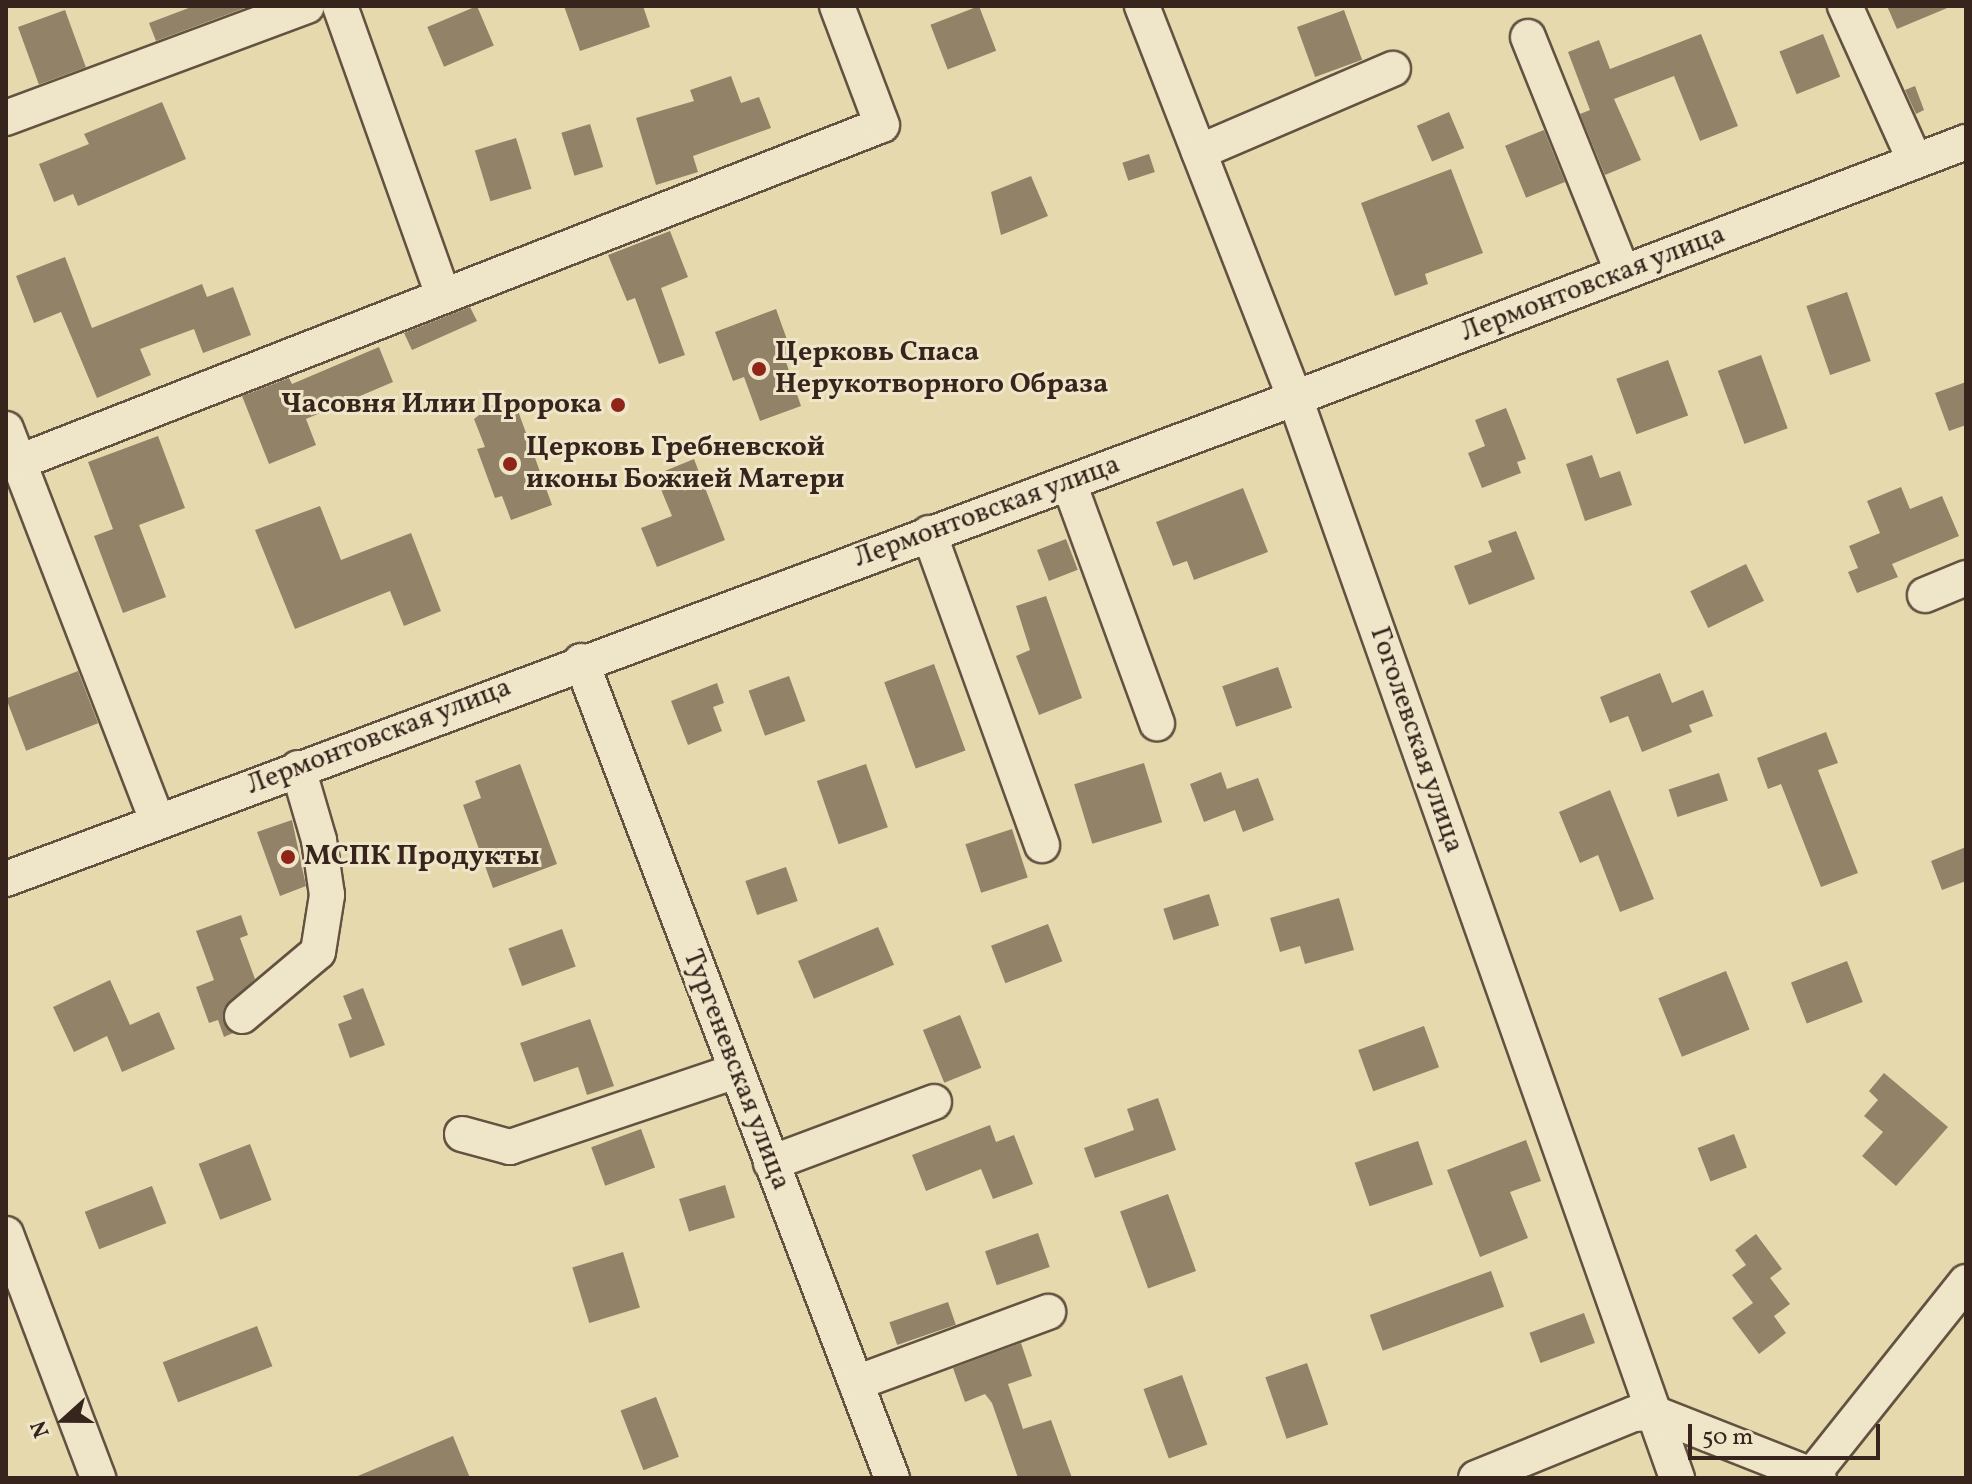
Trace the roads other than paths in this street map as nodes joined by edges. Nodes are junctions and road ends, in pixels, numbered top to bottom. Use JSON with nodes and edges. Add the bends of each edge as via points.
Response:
{"nodes":[{"id":1,"x":307,"y":6,"type":"edge"},
{"id":2,"x":340,"y":6,"type":"edge"},
{"id":3,"x":837,"y":6,"type":"edge"},
{"id":4,"x":1142,"y":6,"type":"edge"},
{"id":5,"x":1845,"y":6,"type":"edge"},
{"id":6,"x":1528,"y":37,"type":"dead end"},
{"id":7,"x":1393,"y":69,"type":"dead end"},
{"id":8,"x":6,"y":118,"type":"edge"},
{"id":9,"x":1966,"y":142,"type":"edge"},
{"id":10,"x":1199,"y":152,"type":"junction"},
{"id":11,"x":1915,"y":161,"type":"junction"},
{"id":12,"x":1623,"y":273,"type":"junction"},
{"id":13,"x":442,"y":293,"type":"junction"},
{"id":14,"x":1295,"y":398,"type":"junction"},
{"id":15,"x":6,"y":429,"type":"edge"},
{"id":16,"x":19,"y":462,"type":"junction"},
{"id":17,"x":1069,"y":483,"type":"junction"},
{"id":18,"x":929,"y":533,"type":"junction"},
{"id":19,"x":1966,"y":578,"type":"edge"},
{"id":20,"x":1925,"y":595,"type":"dead end"},
{"id":21,"x":581,"y":661,"type":"junction"},
{"id":22,"x":1157,"y":723,"type":"dead end"},
{"id":23,"x":298,"y":768,"type":"junction"},
{"id":24,"x":157,"y":821,"type":"junction"},
{"id":25,"x":1042,"y":845,"type":"dead end"},
{"id":26,"x":6,"y":879,"type":"edge"},
{"id":27,"x":242,"y":1016,"type":"dead end"},
{"id":28,"x":736,"y":1071,"type":"junction"},
{"id":29,"x":934,"y":1102,"type":"dead end"},
{"id":30,"x":462,"y":1134,"type":"dead end"},
{"id":31,"x":771,"y":1163,"type":"junction"},
{"id":32,"x":6,"y":1234,"type":"edge"},
{"id":33,"x":1966,"y":1282,"type":"edge"},
{"id":34,"x":1048,"y":1312,"type":"dead end"},
{"id":35,"x":856,"y":1383,"type":"junction"},
{"id":36,"x":1654,"y":1413,"type":"junction"},
{"id":37,"x":1815,"y":1476,"type":"edge"},
{"id":38,"x":98,"y":1478,"type":"edge"},
{"id":39,"x":892,"y":1478,"type":"edge"},
{"id":40,"x":1476,"y":1478,"type":"edge"},
{"id":41,"x":1677,"y":1478,"type":"edge"}],
"edges":[{"from":1,"to":8,"type":"street"},
{"from":2,"to":13,"type":"street"},
{"from":3,"to":13,"type":"street","via":[[882,125]]},
{"from":4,"to":10,"type":"street","name":"Гоголевская улица"},
{"from":5,"to":11,"type":"street"},
{"from":6,"to":12,"type":"street"},
{"from":7,"to":10,"type":"street"},
{"from":9,"to":11,"type":"street","name":"Лермонтовская улица"},
{"from":10,"to":14,"type":"street","name":"Гоголевская улица"},
{"from":11,"to":12,"type":"street","name":"Лермонтовская улица"},
{"from":12,"to":14,"type":"street","name":"Лермонтовская улица"},
{"from":13,"to":16,"type":"street"},
{"from":14,"to":17,"type":"street","name":"Лермонтовская улица"},
{"from":14,"to":36,"type":"street","name":"Гоголевская улица"},
{"from":15,"to":16,"type":"street"},
{"from":16,"to":24,"type":"street"},
{"from":17,"to":18,"type":"street","name":"Лермонтовская улица"},
{"from":17,"to":22,"type":"street"},
{"from":18,"to":21,"type":"street","name":"Лермонтовская улица"},
{"from":18,"to":25,"type":"street"},
{"from":19,"to":20,"type":"street"},
{"from":21,"to":23,"type":"street","name":"Лермонтовская улица"},
{"from":21,"to":28,"type":"street","name":"Тургеневская улица"},
{"from":23,"to":24,"type":"street","name":"Лермонтовская улица"},
{"from":23,"to":27,"type":"street","via":[[319,840],[327,895],[318,952]]},
{"from":24,"to":26,"type":"street","name":"Лермонтовская улица"},
{"from":28,"to":30,"type":"street","via":[[510,1147]]},
{"from":28,"to":31,"type":"street","name":"Тургеневская улица"},
{"from":29,"to":31,"type":"street"},
{"from":31,"to":35,"type":"street","name":"Тургеневская улица"},
{"from":32,"to":38,"type":"street"},
{"from":33,"to":37,"type":"street"},
{"from":34,"to":35,"type":"street"},
{"from":35,"to":39,"type":"street","name":"Тургеневская улица"},
{"from":36,"to":37,"type":"street"},
{"from":36,"to":40,"type":"street","via":[[1634,1414]]},
{"from":36,"to":41,"type":"street","name":"Гоголевская улица"}]}
